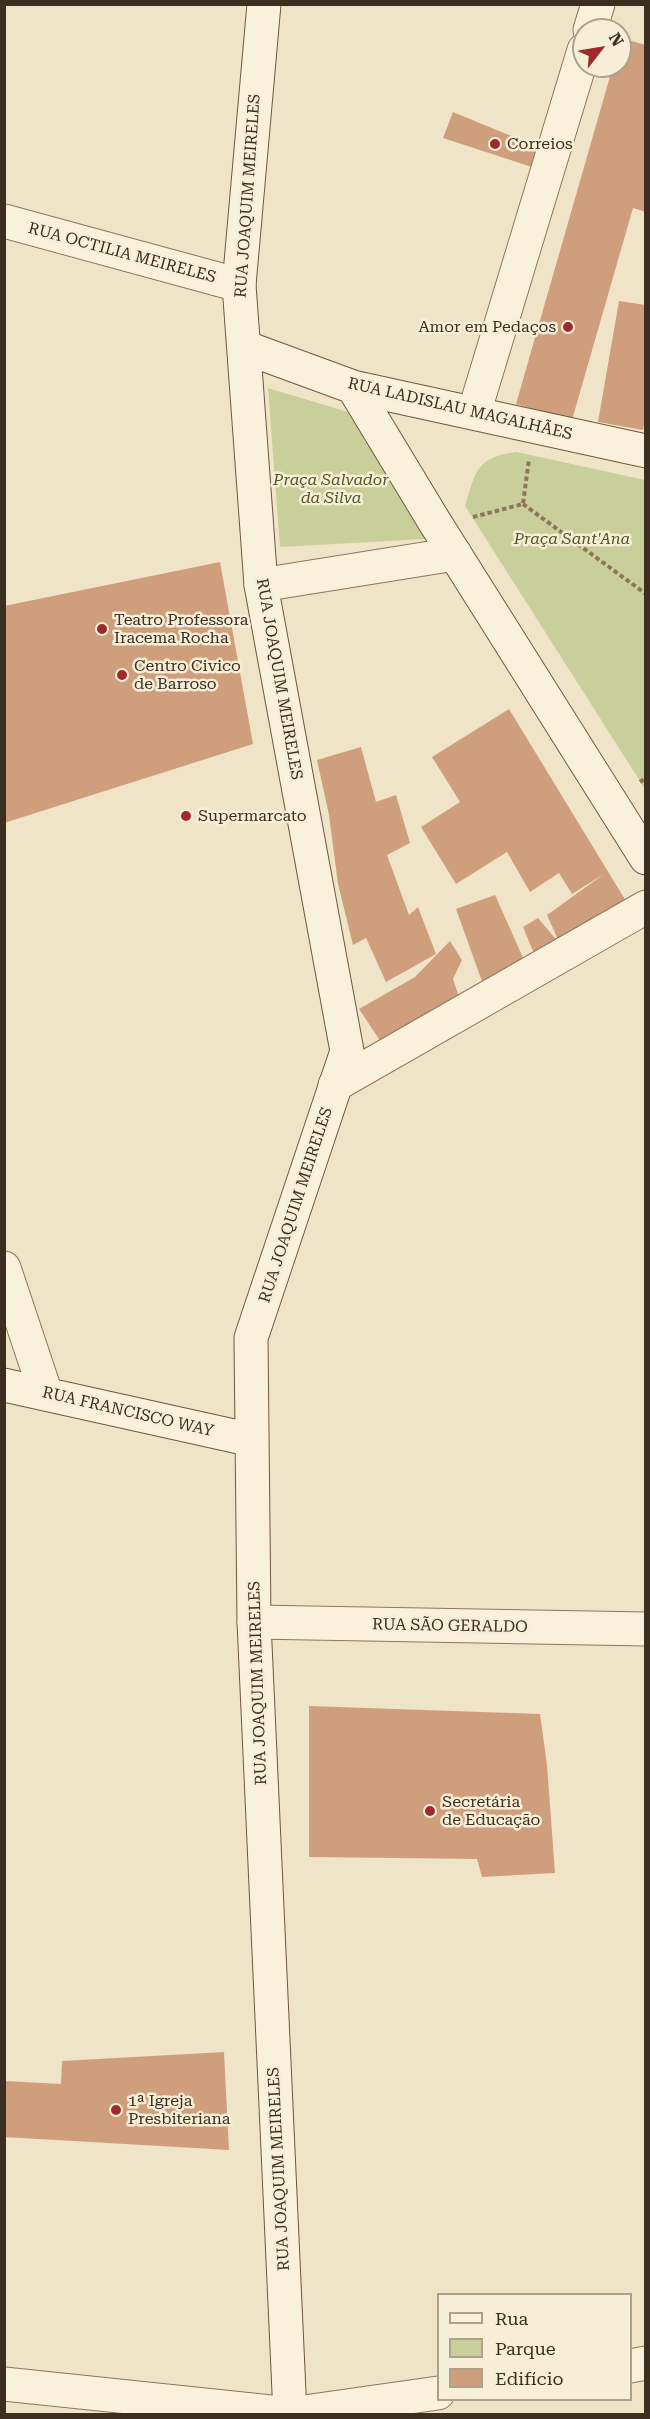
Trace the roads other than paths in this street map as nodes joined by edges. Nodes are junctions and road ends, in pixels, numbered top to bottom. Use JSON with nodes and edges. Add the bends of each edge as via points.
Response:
{"nodes":[{"id":1,"x":264,"y":4,"type":"edge"},
{"id":2,"x":576,"y":78,"type":"edge"},
{"id":3,"x":4,"y":221,"type":"edge"},
{"id":4,"x":239,"y":285,"type":"junction"},
{"id":5,"x":244,"y":347,"type":"junction"},
{"id":6,"x":353,"y":387,"type":"junction"},
{"id":7,"x":474,"y":413,"type":"junction"},
{"id":8,"x":645,"y":451,"type":"edge"},
{"id":9,"x":455,"y":554,"type":"junction"},
{"id":10,"x":261,"y":585,"type":"junction"},
{"id":11,"x":645,"y":858,"type":"edge"},
{"id":12,"x":645,"y":908,"type":"edge"},
{"id":13,"x":335,"y":1085,"type":"junction"},
{"id":14,"x":4,"y":1268,"type":"edge"},
{"id":15,"x":4,"y":1385,"type":"edge"},
{"id":16,"x":46,"y":1394,"type":"junction"},
{"id":17,"x":252,"y":1440,"type":"junction"},
{"id":18,"x":254,"y":1622,"type":"junction"},
{"id":19,"x":645,"y":1629,"type":"edge"},
{"id":20,"x":4,"y":2384,"type":"edge"},
{"id":21,"x":437,"y":2393,"type":"edge"},
{"id":22,"x":290,"y":2414,"type":"edge"}],
"edges":[{"from":1,"to":4,"type":"street","name":"RUA JOAQUIM MEIRELES"},
{"from":2,"to":7,"type":"street"},
{"from":3,"to":4,"type":"street","name":"RUA OCTILIA MEIRELES"},
{"from":4,"to":5,"type":"street","name":"RUA JOAQUIM MEIRELES"},
{"from":5,"to":6,"type":"street","name":"RUA LADISLAU MAGALHÃES"},
{"from":5,"to":10,"type":"street","name":"RUA JOAQUIM MEIRELES"},
{"from":6,"to":7,"type":"street","name":"RUA LADISLAU MAGALHÃES"},
{"from":6,"to":9,"type":"street"},
{"from":7,"to":8,"type":"street","name":"RUA LADISLAU MAGALHÃES"},
{"from":9,"to":10,"type":"street"},
{"from":9,"to":11,"type":"street"},
{"from":10,"to":13,"type":"street","name":"RUA JOAQUIM MEIRELES","via":[[347,1051]]},
{"from":12,"to":13,"type":"street"},
{"from":13,"to":17,"type":"street","name":"RUA JOAQUIM MEIRELES","via":[[251,1338]]},
{"from":14,"to":16,"type":"street"},
{"from":15,"to":16,"type":"street","name":"RUA FRANCISCO WAY"},
{"from":16,"to":17,"type":"street","name":"RUA FRANCISCO WAY"},
{"from":17,"to":18,"type":"street","name":"RUA JOAQUIM MEIRELES"},
{"from":18,"to":19,"type":"street","name":"RUA SÃO GERALDO"},
{"from":18,"to":22,"type":"street","name":"RUA JOAQUIM MEIRELES"},
{"from":20,"to":22,"type":"street"},
{"from":21,"to":22,"type":"street"}]}
